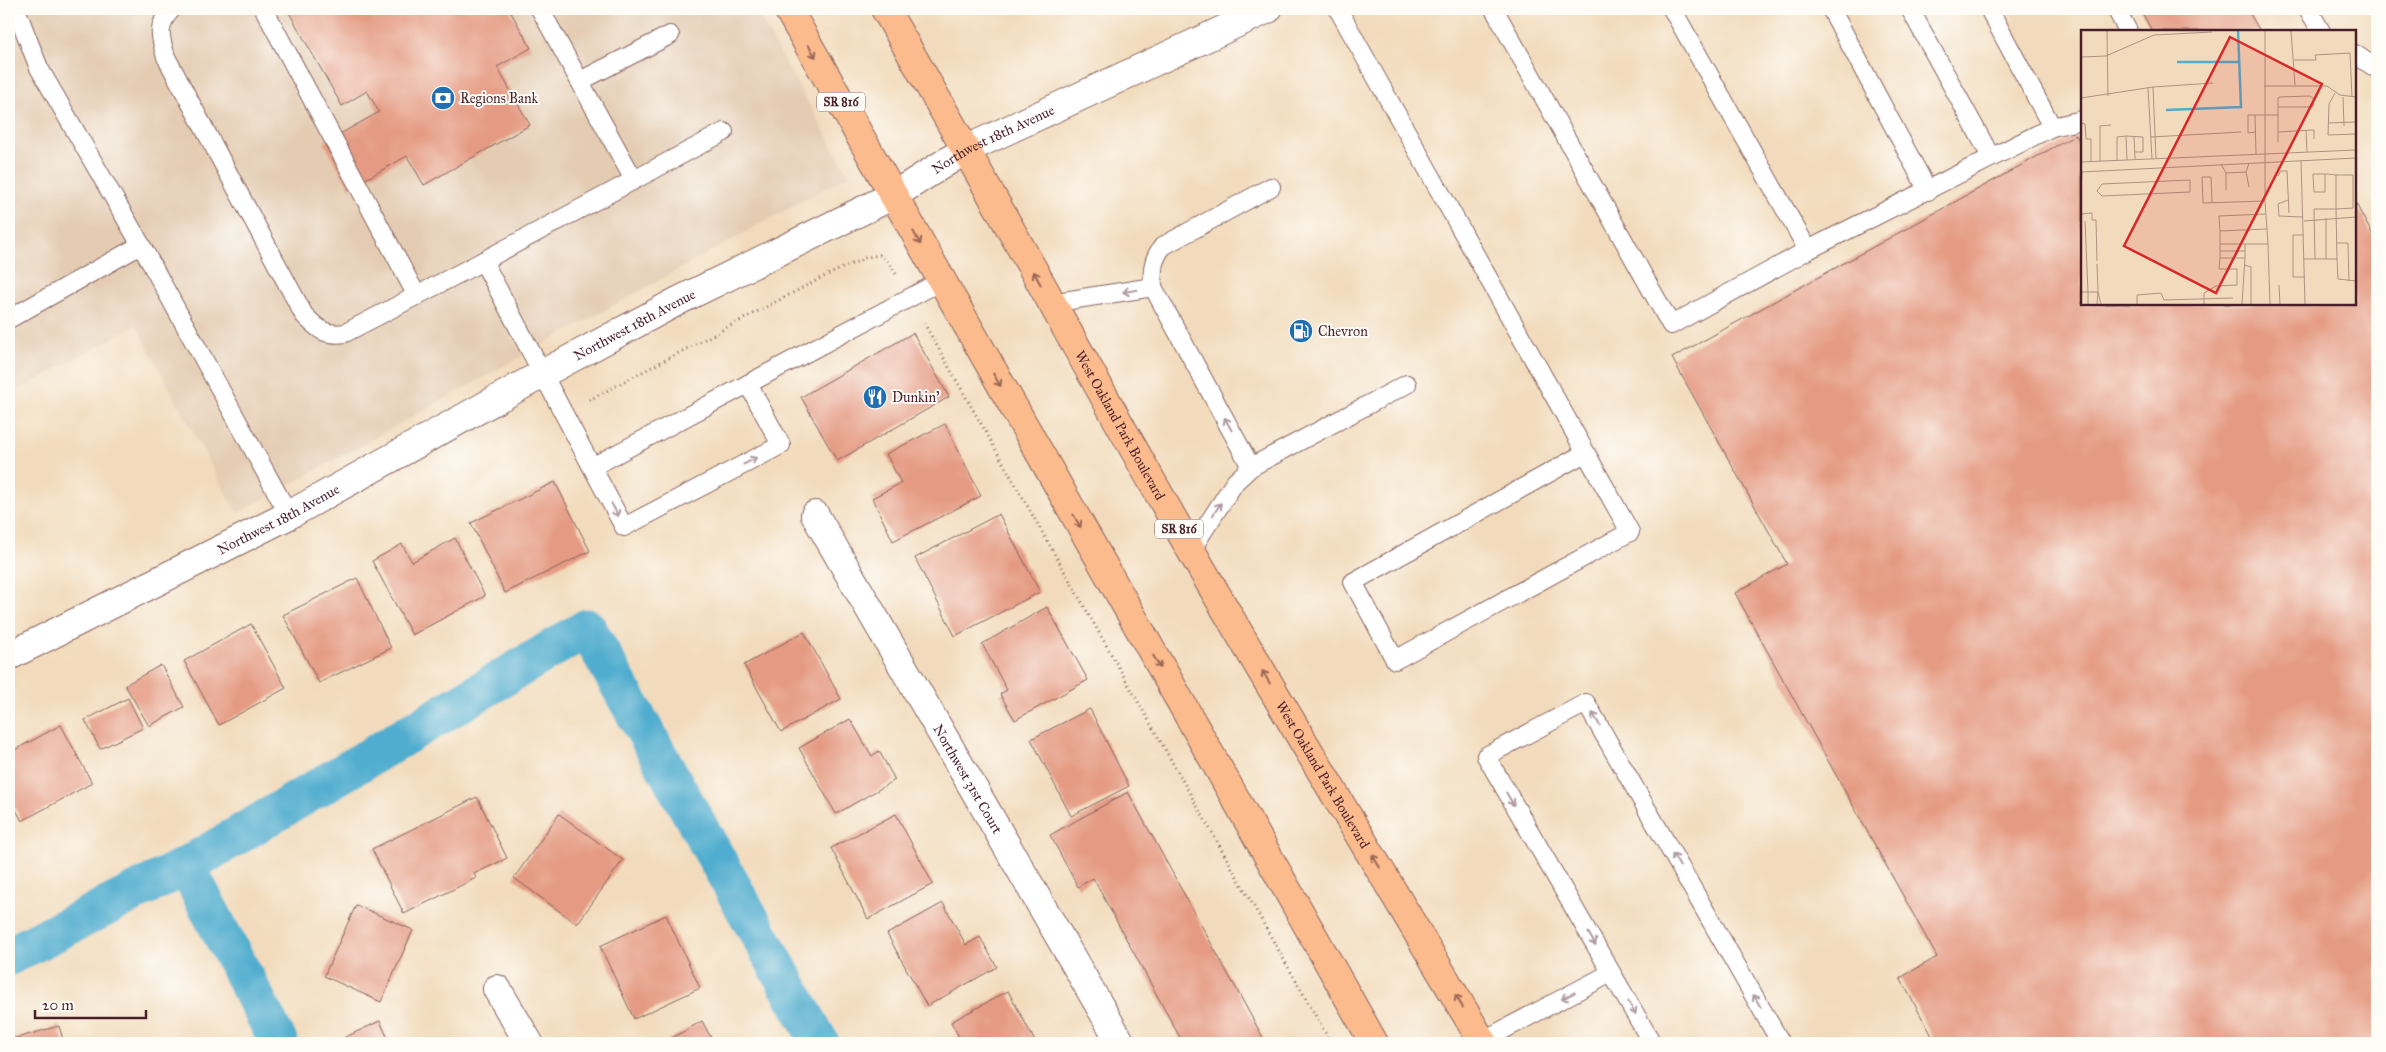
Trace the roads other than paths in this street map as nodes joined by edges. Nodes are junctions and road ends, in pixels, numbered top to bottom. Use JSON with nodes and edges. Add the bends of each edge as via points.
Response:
{"nodes":[{"id":1,"x":16,"y":9,"type":"edge"},
{"id":2,"x":172,"y":9,"type":"edge"},
{"id":3,"x":264,"y":9,"type":"edge"},
{"id":4,"x":540,"y":9,"type":"edge"},
{"id":5,"x":788,"y":9,"type":"edge"},
{"id":6,"x":885,"y":9,"type":"edge"},
{"id":7,"x":1268,"y":9,"type":"edge"},
{"id":8,"x":1338,"y":9,"type":"edge"},
{"id":9,"x":1494,"y":9,"type":"edge"},
{"id":10,"x":1672,"y":9,"type":"edge"},
{"id":11,"x":1831,"y":9,"type":"edge"},
{"id":12,"x":1910,"y":9,"type":"edge"},
{"id":13,"x":1990,"y":9,"type":"edge"},
{"id":14,"x":2116,"y":9,"type":"edge"},
{"id":15,"x":2308,"y":9,"type":"edge"},
{"id":16,"x":2127,"y":30,"type":"edge"},
{"id":17,"x":2320,"y":30,"type":"edge"},
{"id":18,"x":670,"y":35,"type":"dead end"},
{"id":19,"x":2356,"y":55,"type":"edge"},
{"id":20,"x":2377,"y":69,"type":"edge"},
{"id":21,"x":580,"y":81,"type":"junction"},
{"id":22,"x":2081,"y":120,"type":"edge"},
{"id":23,"x":2052,"y":127,"type":"junction"},
{"id":24,"x":724,"y":132,"type":"dead end"},
{"id":25,"x":967,"y":149,"type":"junction"},
{"id":26,"x":1991,"y":157,"type":"junction"},
{"id":27,"x":634,"y":180,"type":"junction"},
{"id":28,"x":1271,"y":187,"type":"dead end"},
{"id":29,"x":1928,"y":191,"type":"junction"},
{"id":30,"x":894,"y":195,"type":"junction"},
{"id":31,"x":141,"y":244,"type":"junction"},
{"id":32,"x":1808,"y":250,"type":"junction"},
{"id":33,"x":483,"y":261,"type":"junction"},
{"id":34,"x":941,"y":281,"type":"junction"},
{"id":35,"x":1153,"y":287,"type":"junction"},
{"id":36,"x":417,"y":296,"type":"junction"},
{"id":37,"x":1051,"y":303,"type":"junction"},
{"id":38,"x":9,"y":319,"type":"edge"},
{"id":39,"x":544,"y":373,"type":"junction"},
{"id":40,"x":748,"y":384,"type":"junction"},
{"id":41,"x":1407,"y":384,"type":"dead end"},
{"id":42,"x":1585,"y":453,"type":"junction"},
{"id":43,"x":592,"y":466,"type":"junction"},
{"id":44,"x":1251,"y":467,"type":"junction"},
{"id":45,"x":289,"y":515,"type":"junction"},
{"id":46,"x":815,"y":515,"type":"dead end"},
{"id":47,"x":1191,"y":550,"type":"junction"},
{"id":48,"x":9,"y":656,"type":"edge"},
{"id":49,"x":1611,"y":973,"type":"junction"},
{"id":50,"x":497,"y":989,"type":"dead end"},
{"id":51,"x":1483,"y":1042,"type":"edge"},
{"id":52,"x":529,"y":1043,"type":"edge"},
{"id":53,"x":1121,"y":1043,"type":"edge"},
{"id":54,"x":1374,"y":1043,"type":"edge"},
{"id":55,"x":1652,"y":1043,"type":"edge"},
{"id":56,"x":1781,"y":1043,"type":"edge"}],
"edges":[{"from":1,"to":31,"type":"lane","via":[[39,68]]},
{"from":2,"to":36,"type":"lane","via":[[164,17],[160,36],[166,57],[304,315],[330,335],[345,333]]},
{"from":3,"to":36,"type":"lane"},
{"from":4,"to":21,"type":"lane"},
{"from":5,"to":30,"type":"main road","number":"SR 816","one_way":true},
{"from":6,"to":25,"type":"main road","name":"West Oakland Park Boulevard","number":"SR 816"},
{"from":7,"to":25,"type":"street","name":"Northwest 18th Avenue"},
{"from":8,"to":42,"type":"lane"},
{"from":9,"to":32,"type":"lane","via":[[1671,325]]},
{"from":10,"to":32,"type":"lane"},
{"from":11,"to":29,"type":"lane"},
{"from":12,"to":26,"type":"lane"},
{"from":13,"to":23,"type":"lane"},
{"from":14,"to":16,"type":"lane"},
{"from":15,"to":17,"type":"lane"},
{"from":18,"to":21,"type":"lane"},
{"from":19,"to":20,"type":"lane"},
{"from":21,"to":27,"type":"lane"},
{"from":22,"to":23,"type":"lane"},
{"from":23,"to":26,"type":"lane"},
{"from":24,"to":27,"type":"lane"},
{"from":25,"to":30,"type":"street","name":"Northwest 18th Avenue"},
{"from":37,"to":25,"type":"main road","name":"West Oakland Park Boulevard","number":"SR 816","one_way":true},
{"from":26,"to":29,"type":"lane"},
{"from":27,"to":33,"type":"lane"},
{"from":28,"to":35,"type":"lane","via":[[1163,246],[1155,256],[1152,268]]},
{"from":29,"to":32,"type":"lane"},
{"from":30,"to":34,"type":"main road","number":"SR 816","one_way":true},
{"from":30,"to":39,"type":"street","name":"Northwest 18th Avenue","via":[[678,302]]},
{"from":31,"to":38,"type":"lane"},
{"from":31,"to":45,"type":"lane"},
{"from":33,"to":36,"type":"lane"},
{"from":33,"to":39,"type":"lane"},
{"from":34,"to":40,"type":"lane"},
{"from":34,"to":54,"type":"main road","number":"SR 816","one_way":true},
{"from":35,"to":37,"type":"lane","one_way":true},
{"from":44,"to":35,"type":"lane","one_way":true},
{"from":37,"to":47,"type":"main road","name":"West Oakland Park Boulevard","number":"SR 816"},
{"from":39,"to":43,"type":"lane"},
{"from":39,"to":45,"type":"street","name":"Northwest 18th Avenue"},
{"from":40,"to":43,"type":"lane"},
{"from":43,"to":40,"type":"lane","one_way":true,"via":[[624,527],[781,445]]},
{"from":41,"to":44,"type":"lane"},
{"from":42,"to":42,"type":"lane","via":[[1630,532],[1395,660],[1353,582]]},
{"from":47,"to":44,"type":"lane","one_way":true,"via":[[1235,482]]},
{"from":45,"to":48,"type":"street","name":"Northwest 18th Avenue"},
{"from":46,"to":53,"type":"street","name":"Northwest 31st Court"},
{"from":51,"to":47,"type":"main road","name":"West Oakland Park Boulevard","number":"SR 816","one_way":true},
{"from":49,"to":51,"type":"lane","one_way":true},
{"from":49,"to":55,"type":"lane","one_way":true},
{"from":56,"to":49,"type":"lane","one_way":true,"via":[[1586,703],[1486,756]]},
{"from":50,"to":52,"type":"street"}]}
